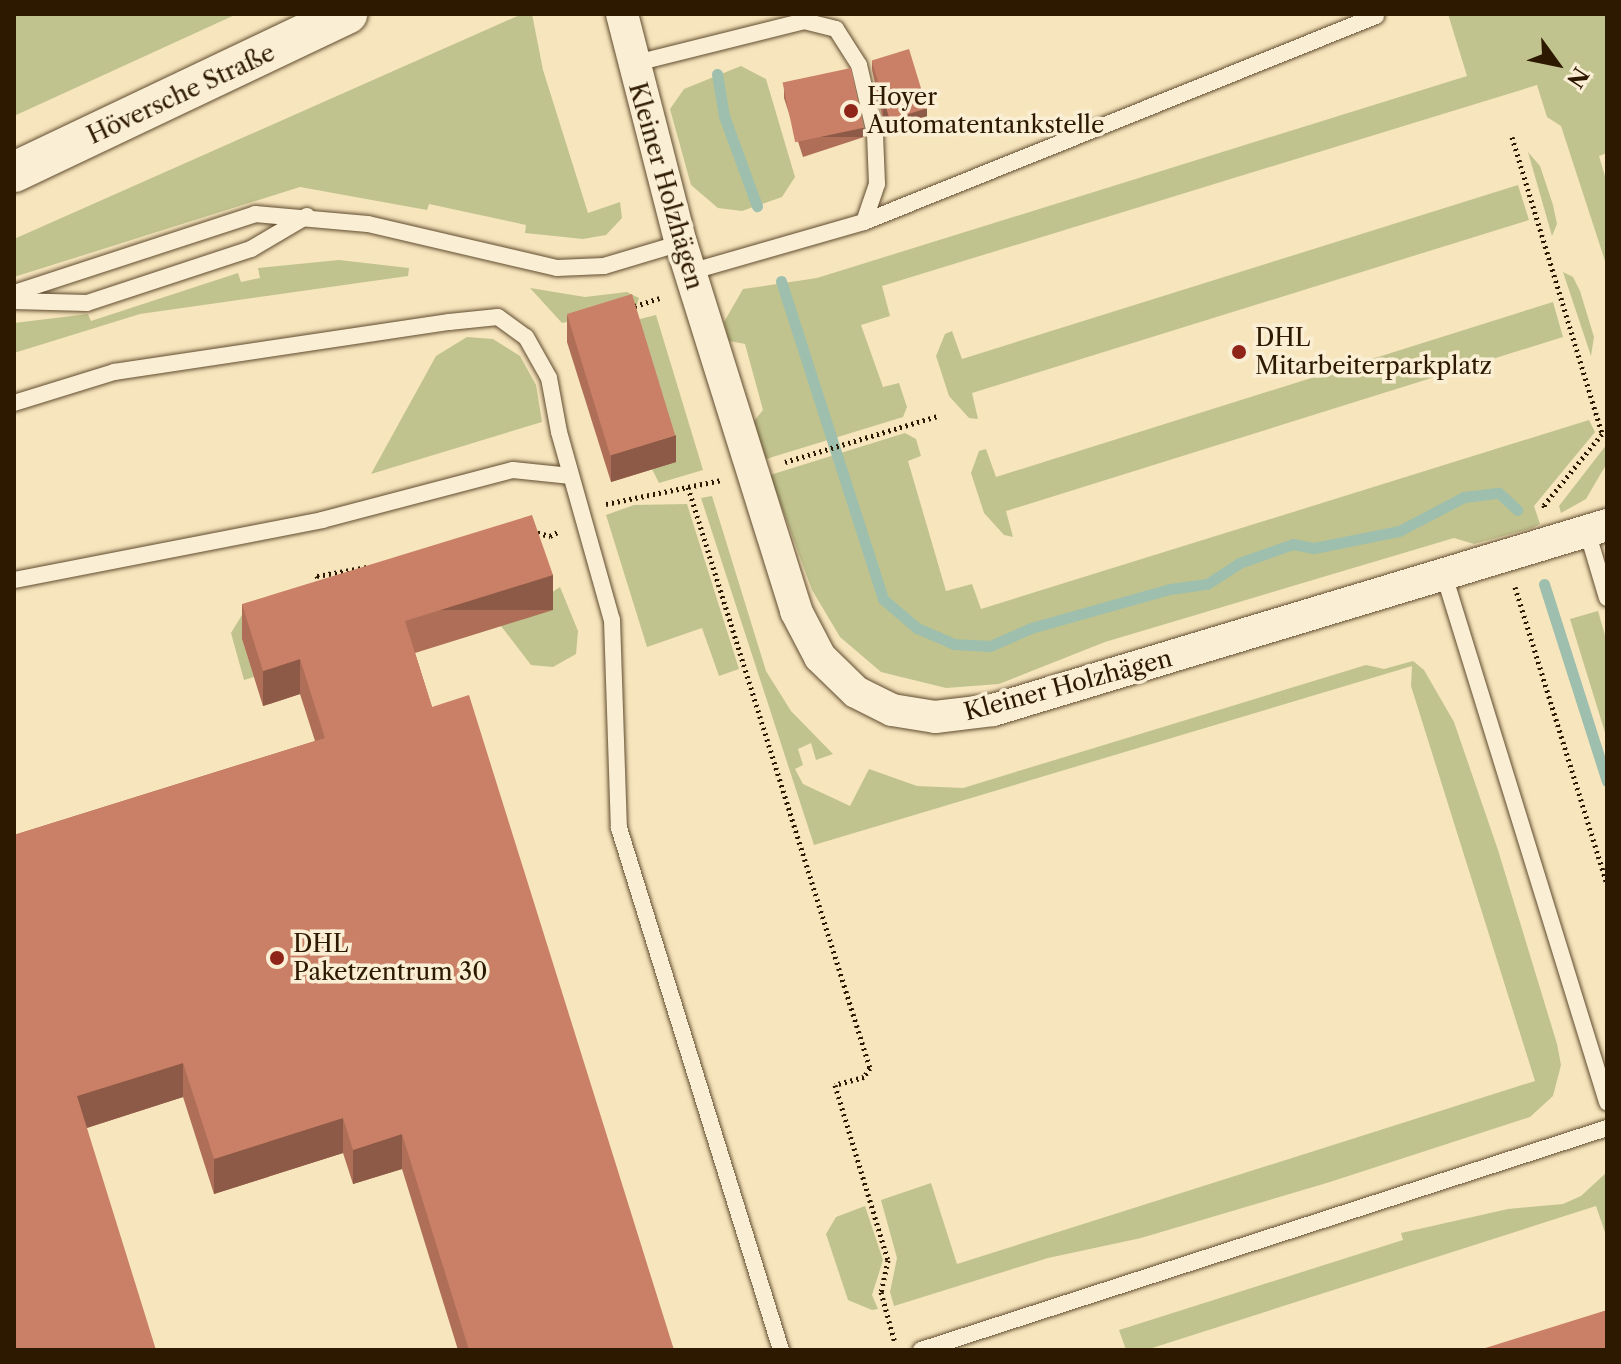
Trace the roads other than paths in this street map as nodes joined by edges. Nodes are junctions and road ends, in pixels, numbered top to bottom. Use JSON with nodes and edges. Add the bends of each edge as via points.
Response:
{"nodes":[{"id":1,"x":347,"y":14,"type":"edge"},
{"id":2,"x":622,"y":14,"type":"edge"},
{"id":3,"x":1376,"y":16,"type":"dead end"},
{"id":4,"x":632,"y":64,"type":"junction"},
{"id":5,"x":14,"y":172,"type":"edge"},
{"id":6,"x":307,"y":216,"type":"junction"},
{"id":7,"x":864,"y":222,"type":"junction"},
{"id":8,"x":686,"y":258,"type":"junction"},
{"id":9,"x":14,"y":293,"type":"edge"},
{"id":10,"x":14,"y":301,"type":"edge"},
{"id":11,"x":14,"y":403,"type":"edge"},
{"id":12,"x":571,"y":476,"type":"junction"},
{"id":13,"x":1597,"y":528,"type":"edge"},
{"id":14,"x":1444,"y":575,"type":"junction"},
{"id":15,"x":14,"y":580,"type":"edge"},
{"id":16,"x":1607,"y":598,"type":"edge"},
{"id":17,"x":1607,"y":1102,"type":"edge"},
{"id":18,"x":1607,"y":1128,"type":"edge"},
{"id":19,"x":781,"y":1350,"type":"edge"},
{"id":20,"x":921,"y":1350,"type":"edge"}],
"edges":[{"from":1,"to":5,"type":"street","name":"Höversche Straße"},
{"from":2,"to":4,"type":"street","name":"Kleiner Holzhägen"},
{"from":3,"to":7,"type":"lane"},
{"from":4,"to":7,"type":"lane","via":[[804,21],[836,29],[859,65],[875,134],[877,184]]},
{"from":4,"to":8,"type":"street","name":"Kleiner Holzhägen"},
{"from":6,"to":8,"type":"lane","via":[[368,224],[557,268]]},
{"from":6,"to":9,"type":"lane","via":[[255,214]]},
{"from":6,"to":10,"type":"lane","via":[[251,249],[87,303]]},
{"from":7,"to":8,"type":"lane"},
{"from":8,"to":14,"type":"street","name":"Kleiner Holzhägen","via":[[796,611],[820,657],[856,692],[892,710],[935,717],[993,710]]},
{"from":11,"to":12,"type":"lane","via":[[114,372],[498,317],[526,337],[549,378]]},
{"from":12,"to":15,"type":"lane","via":[[513,470],[322,520]]},
{"from":12,"to":19,"type":"lane","via":[[612,620],[619,828]]},
{"from":13,"to":14,"type":"street","name":"Kleiner Holzhägen"},
{"from":13,"to":16,"type":"lane"},
{"from":14,"to":17,"type":"lane"},
{"from":18,"to":20,"type":"lane"}]}
